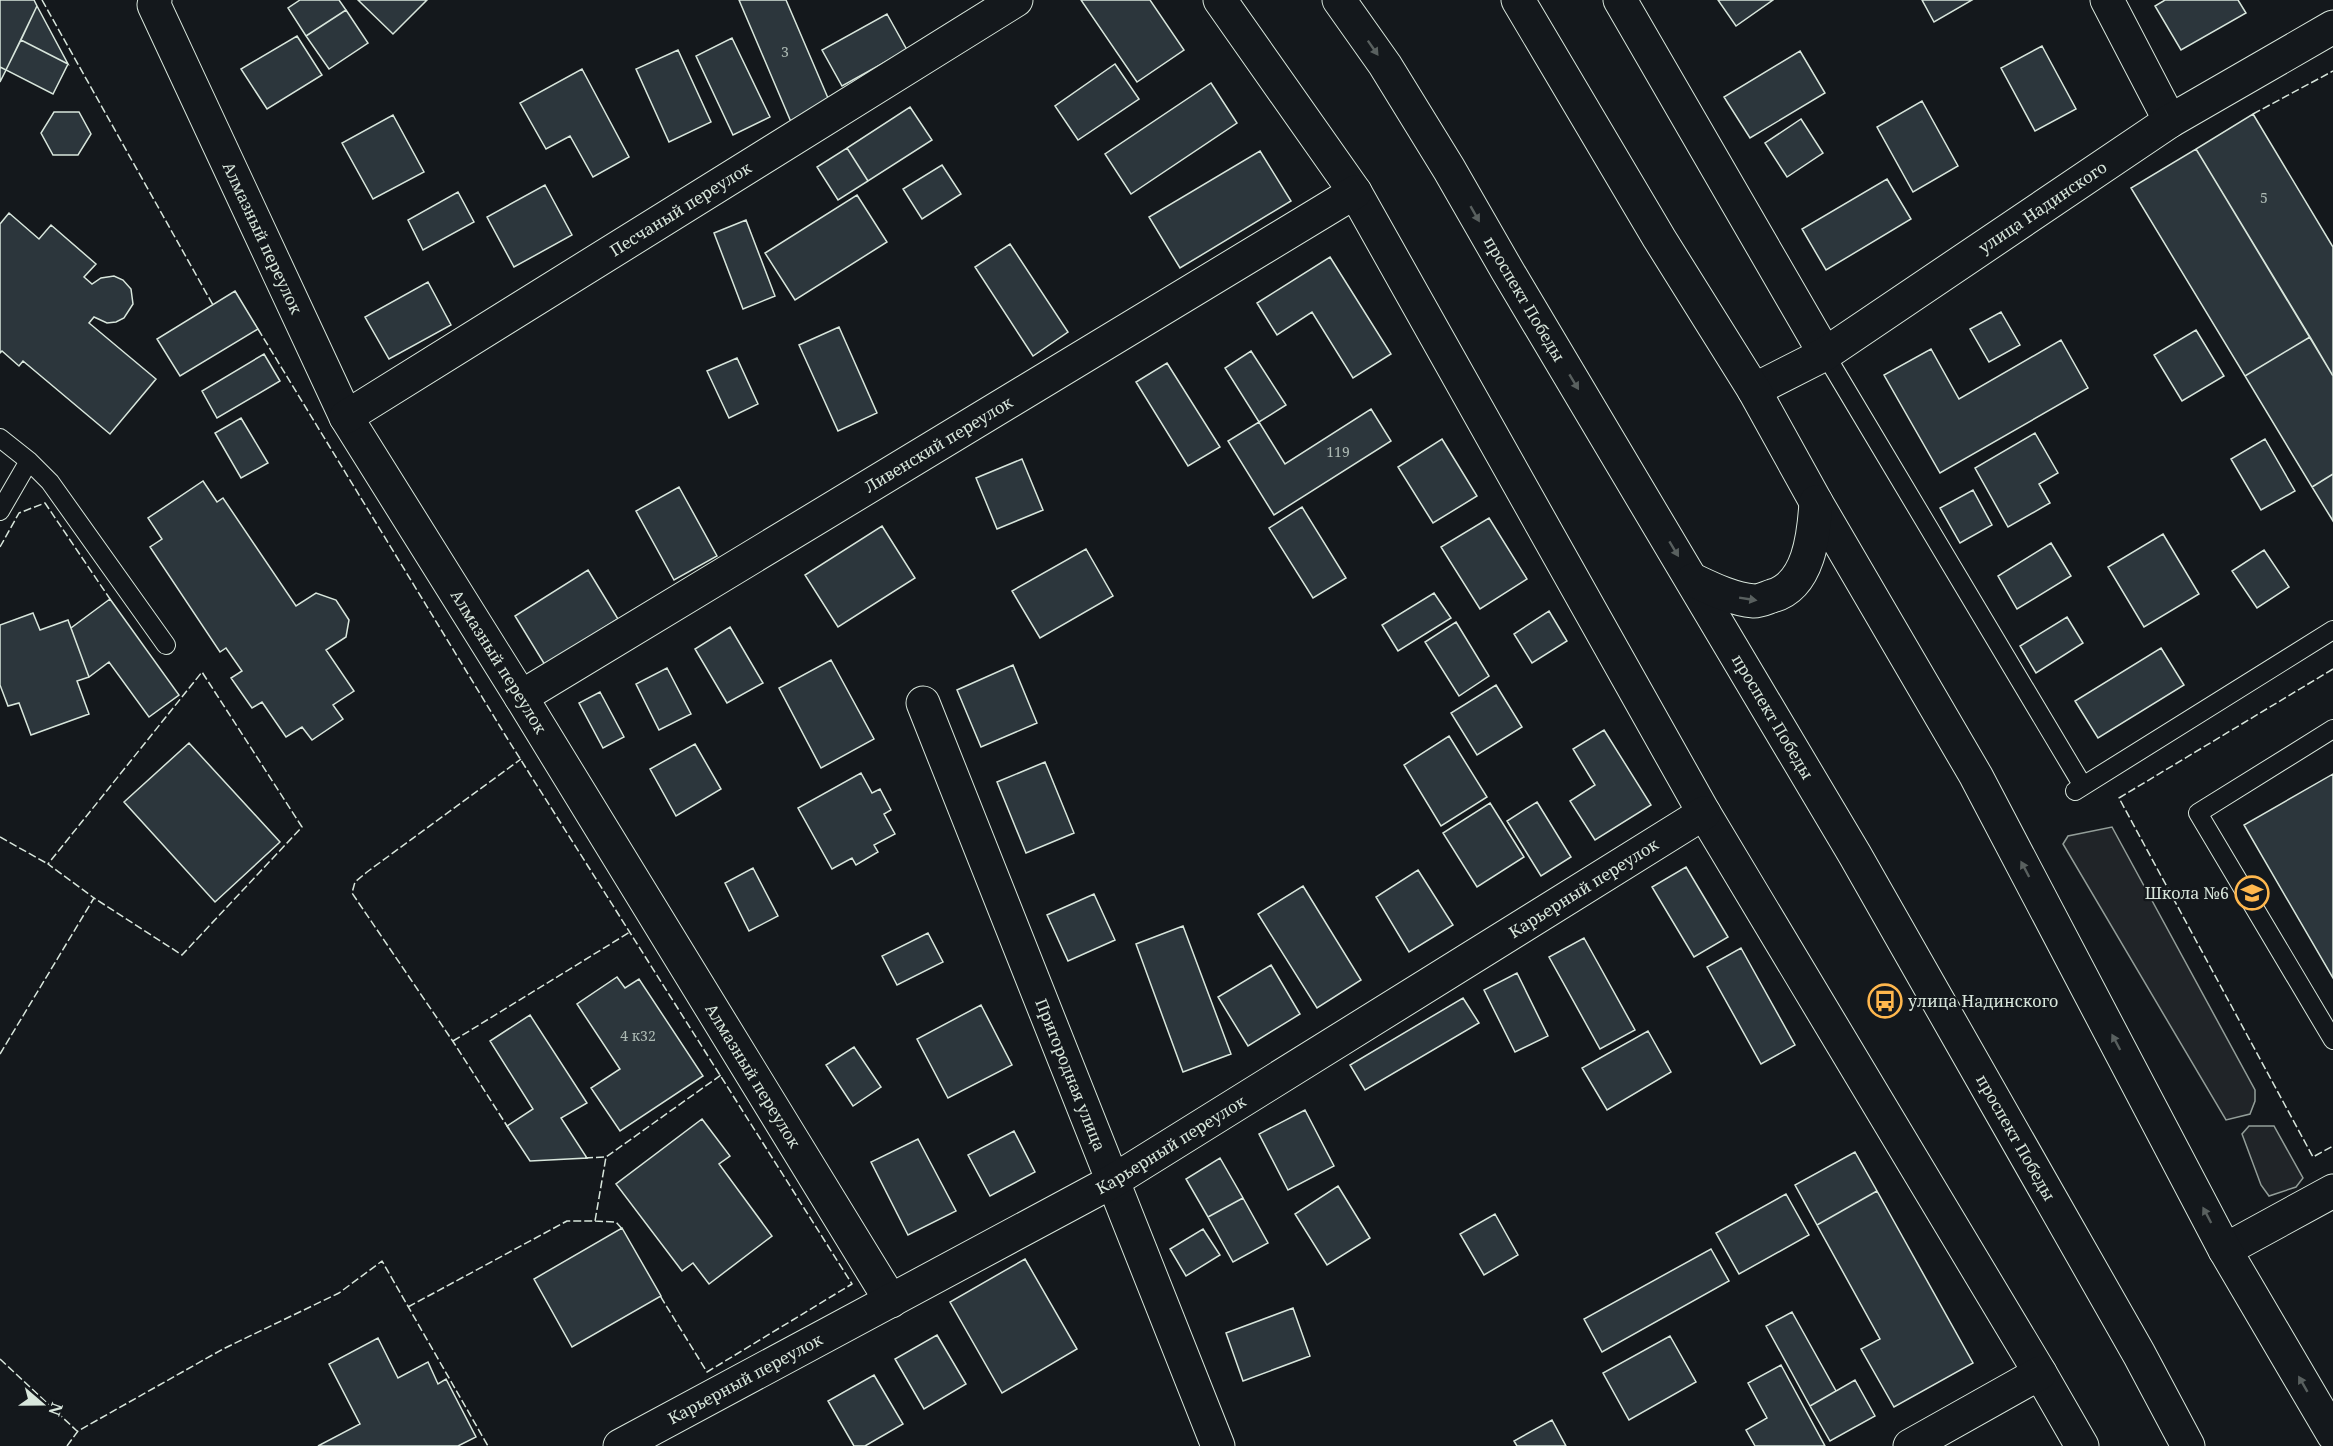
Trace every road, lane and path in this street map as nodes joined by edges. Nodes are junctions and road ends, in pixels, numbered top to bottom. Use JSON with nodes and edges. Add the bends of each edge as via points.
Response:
{"nodes":[{"id":1,"x":155,"y":0,"type":"edge"},
{"id":2,"x":1016,"y":0,"type":"edge"},
{"id":3,"x":1220,"y":0,"type":"edge"},
{"id":4,"x":1339,"y":0,"type":"edge"},
{"id":5,"x":1518,"y":0,"type":"edge"},
{"id":6,"x":1620,"y":0,"type":"edge"},
{"id":7,"x":2107,"y":0,"type":"edge"},
{"id":8,"x":2333,"y":27,"type":"edge"},
{"id":9,"x":2170,"y":121,"type":"junction"},
{"id":10,"x":1355,"y":192,"type":"junction"},
{"id":11,"x":1825,"y":354,"type":"junction"},
{"id":12,"x":1754,"y":390,"type":"junction"},
{"id":13,"x":346,"y":417,"type":"junction"},
{"id":14,"x":0,"y":438,"type":"edge"},
{"id":15,"x":29,"y":460,"type":"junction"},
{"id":16,"x":1816,"y":502,"type":"junction"},
{"id":17,"x":0,"y":511,"type":"edge"},
{"id":18,"x":1693,"y":580,"type":"junction"},
{"id":19,"x":2333,"y":630,"type":"edge"},
{"id":20,"x":166,"y":645,"type":"dead end"},
{"id":21,"x":521,"y":697,"type":"junction"},
{"id":22,"x":923,"y":703,"type":"dead end"},
{"id":23,"x":2333,"y":729,"type":"edge"},
{"id":24,"x":1704,"y":813,"type":"junction"},
{"id":25,"x":2333,"y":1040,"type":"edge"},
{"id":26,"x":1113,"y":1182,"type":"junction"},
{"id":27,"x":2333,"y":1191,"type":"edge"},
{"id":28,"x":2225,"y":1250,"type":"junction"},
{"id":29,"x":891,"y":1301,"type":"junction"},
{"id":30,"x":2040,"y":1373,"type":"junction"},
{"id":31,"x":2333,"y":1434,"type":"edge"},
{"id":32,"x":620,"y":1446,"type":"edge"},
{"id":33,"x":1218,"y":1446,"type":"edge"},
{"id":34,"x":1910,"y":1446,"type":"edge"},
{"id":35,"x":2082,"y":1446,"type":"edge"},
{"id":36,"x":2188,"y":1446,"type":"edge"}],
"edges":[{"from":1,"to":13,"type":"street","name":"Алмазный переулок"},
{"from":2,"to":13,"type":"street","name":"Песчаный переулок"},
{"from":3,"to":10,"type":"street"},
{"from":4,"to":18,"type":"street","name":"проспект Победы","one_way":true,"via":[[1385,65],[1449,169]]},
{"from":5,"to":12,"type":"street"},
{"from":6,"to":11,"type":"street"},
{"from":7,"to":9,"type":"street"},
{"from":8,"to":9,"type":"street","name":"улица Надинского"},
{"from":9,"to":11,"type":"street","name":"улица Надинского"},
{"from":10,"to":21,"type":"street","name":"Ливенский переулок"},
{"from":10,"to":24,"type":"street"},
{"from":11,"to":12,"type":"street","name":"улица Надинского"},
{"from":11,"to":19,"type":"lane","via":[[2079,788]]},
{"from":12,"to":16,"type":"street"},
{"from":13,"to":21,"type":"street","name":"Алмазный переулок"},
{"from":14,"to":15,"type":"lane"},
{"from":15,"to":17,"type":"lane"},
{"from":15,"to":20,"type":"lane","via":[[50,482]]},
{"from":18,"to":16,"type":"street","one_way":true,"via":[[1726,595],[1756,601],[1782,594],[1805,561],[1814,535]]},
{"from":28,"to":16,"type":"street","one_way":true,"via":[[1976,776]]},
{"from":18,"to":36,"type":"street","name":"проспект Победы","via":[[1855,855]]},
{"from":21,"to":29,"type":"street","name":"Алмазный переулок"},
{"from":22,"to":26,"type":"street","name":"Пригородная улица"},
{"from":23,"to":25,"type":"lane","via":[[2198,813]]},
{"from":24,"to":26,"type":"street","name":"Карьерный переулок"},
{"from":24,"to":30,"type":"street"},
{"from":26,"to":29,"type":"street","name":"Карьерный переулок"},
{"from":26,"to":33,"type":"street","name":"Пригородная улица"},
{"from":27,"to":28,"type":"street"},
{"from":31,"to":28,"type":"street","one_way":true},
{"from":29,"to":32,"type":"street","name":"Карьерный переулок"},
{"from":30,"to":34,"type":"street"},
{"from":30,"to":35,"type":"street"}]}
